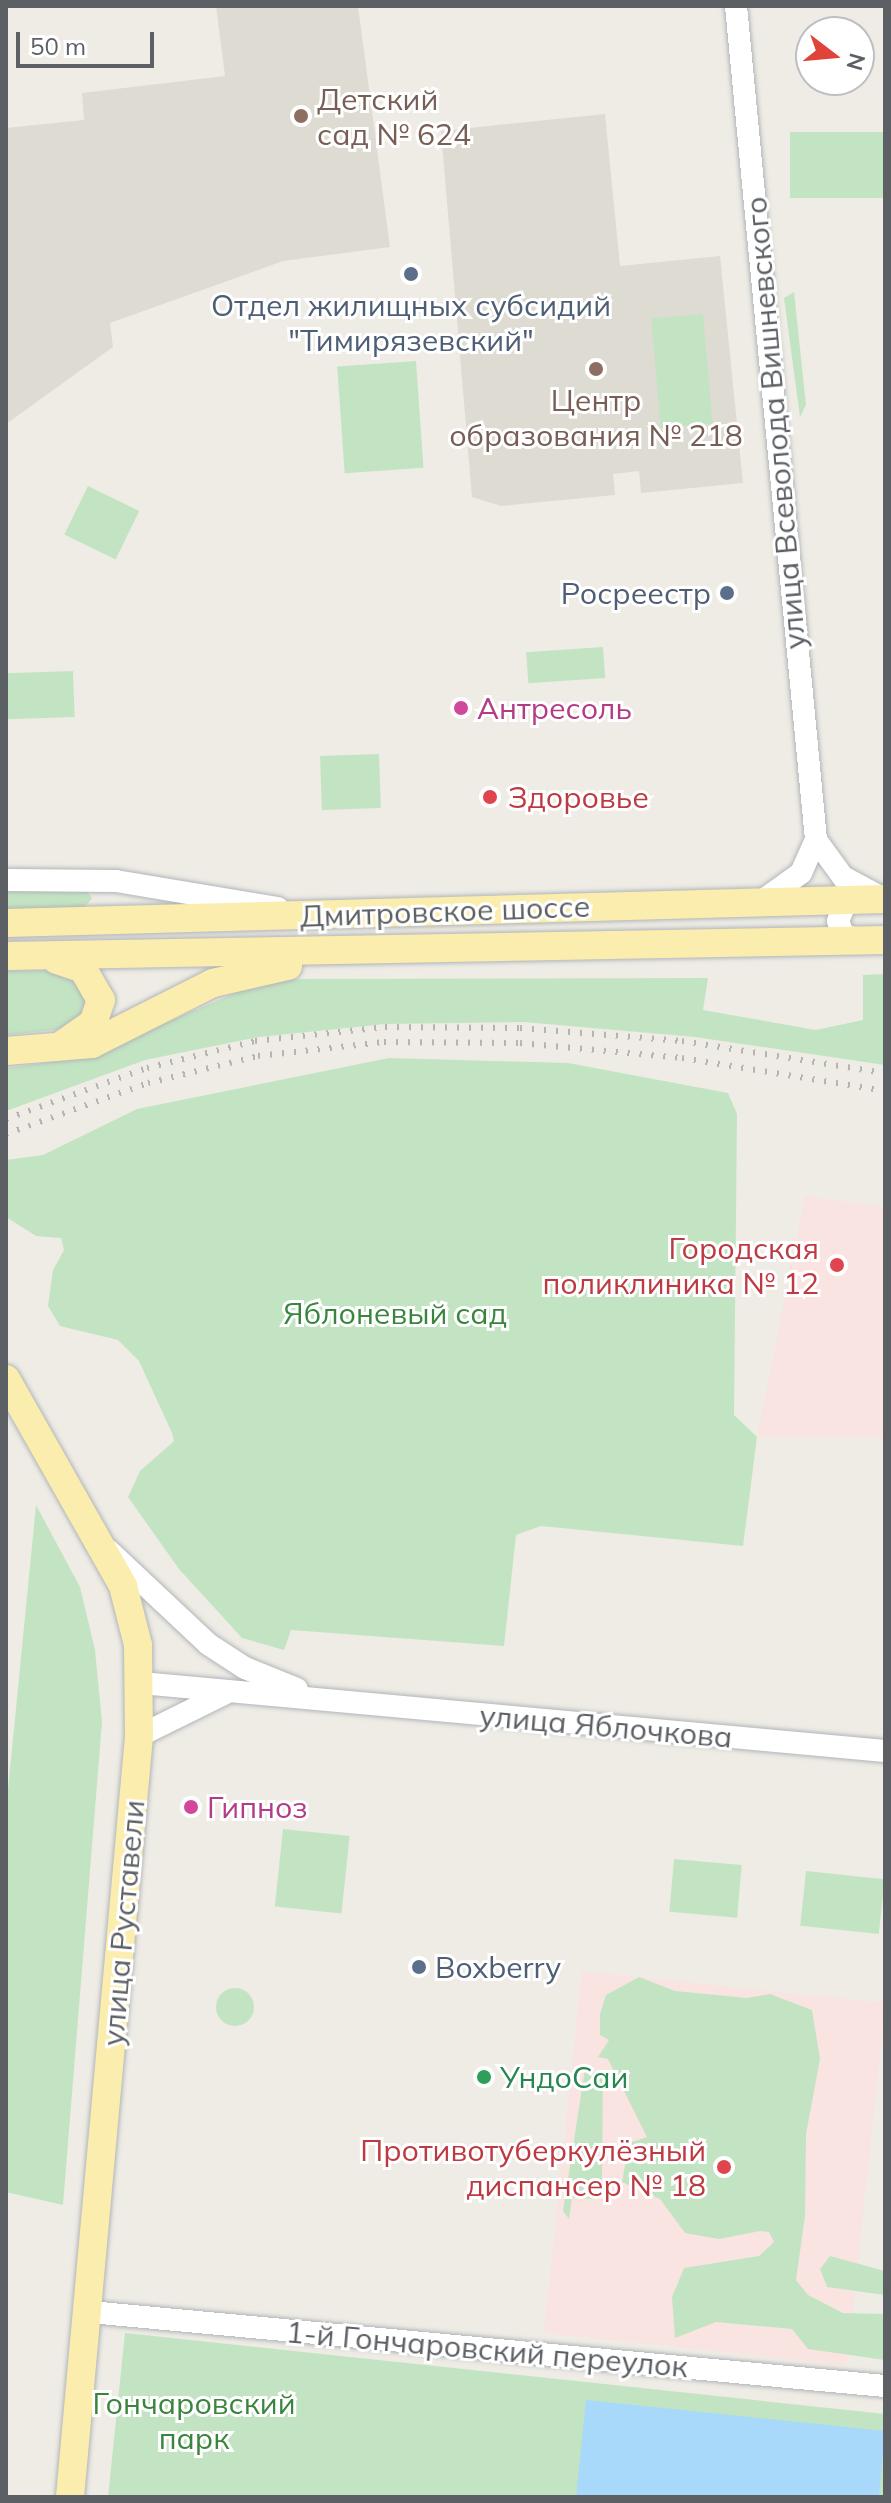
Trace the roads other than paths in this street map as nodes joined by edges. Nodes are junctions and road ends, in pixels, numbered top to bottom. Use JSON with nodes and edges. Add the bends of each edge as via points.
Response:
{"nodes":[{"id":1,"x":736,"y":6,"type":"edge"},
{"id":2,"x":816,"y":840,"type":"junction"},
{"id":3,"x":6,"y":880,"type":"edge"},
{"id":4,"x":876,"y":899,"type":"edge"},
{"id":5,"x":762,"y":901,"type":"junction"},
{"id":6,"x":308,"y":914,"type":"junction"},
{"id":7,"x":6,"y":923,"type":"edge"},
{"id":8,"x":872,"y":940,"type":"edge"},
{"id":9,"x":355,"y":952,"type":"junction"},
{"id":10,"x":11,"y":955,"type":"edge"},
{"id":11,"x":61,"y":1046,"type":"junction"},
{"id":12,"x":6,"y":1051,"type":"edge"},
{"id":13,"x":6,"y":1379,"type":"edge"},
{"id":14,"x":101,"y":1544,"type":"junction"},
{"id":15,"x":141,"y":1683,"type":"junction"},
{"id":16,"x":229,"y":1693,"type":"junction"},
{"id":17,"x":328,"y":1700,"type":"junction"},
{"id":18,"x":139,"y":1736,"type":"junction"},
{"id":19,"x":885,"y":1751,"type":"edge"},
{"id":20,"x":90,"y":2312,"type":"junction"},
{"id":21,"x":885,"y":2386,"type":"edge"},
{"id":22,"x":70,"y":2497,"type":"edge"}],
"edges":[{"from":1,"to":2,"type":"street","name":"улица Всеволода Вишневского"},
{"from":2,"to":4,"type":"street","via":[[843,877]]},
{"from":2,"to":5,"type":"street","via":[[801,873]]},
{"from":3,"to":6,"type":"street","via":[[139,883]]},
{"from":4,"to":5,"type":"main road","name":"Дмитровское шоссе"},
{"from":4,"to":8,"type":"street","via":[[845,904],[838,921],[843,934]]},
{"from":5,"to":6,"type":"main road","name":"Дмитровское шоссе"},
{"from":6,"to":7,"type":"main road","name":"Дмитровское шоссе"},
{"from":8,"to":9,"type":"main road","name":"Дмитровское шоссе"},
{"from":9,"to":10,"type":"main road","name":"Дмитровское шоссе"},
{"from":9,"to":11,"type":"main road","via":[[213,983],[113,1036]]},
{"from":10,"to":11,"type":"main road","via":[[83,969],[99,991],[93,1023]]},
{"from":11,"to":12,"type":"main road"},
{"from":13,"to":14,"type":"main road","name":"улица Руставели"},
{"from":14,"to":15,"type":"main road","name":"улица Руставели","via":[[131,1615]]},
{"from":14,"to":17,"type":"street","via":[[208,1644],[273,1681]]},
{"from":15,"to":16,"type":"street"},
{"from":15,"to":18,"type":"main road","name":"улица Руставели"},
{"from":16,"to":17,"type":"street"},
{"from":16,"to":18,"type":"street"},
{"from":17,"to":19,"type":"street","name":"улица Яблочкова"},
{"from":18,"to":20,"type":"main road","name":"улица Руставели"},
{"from":20,"to":21,"type":"street","name":"1-й Гончаровский переулок"},
{"from":20,"to":22,"type":"main road","name":"улица Руставели"}]}
